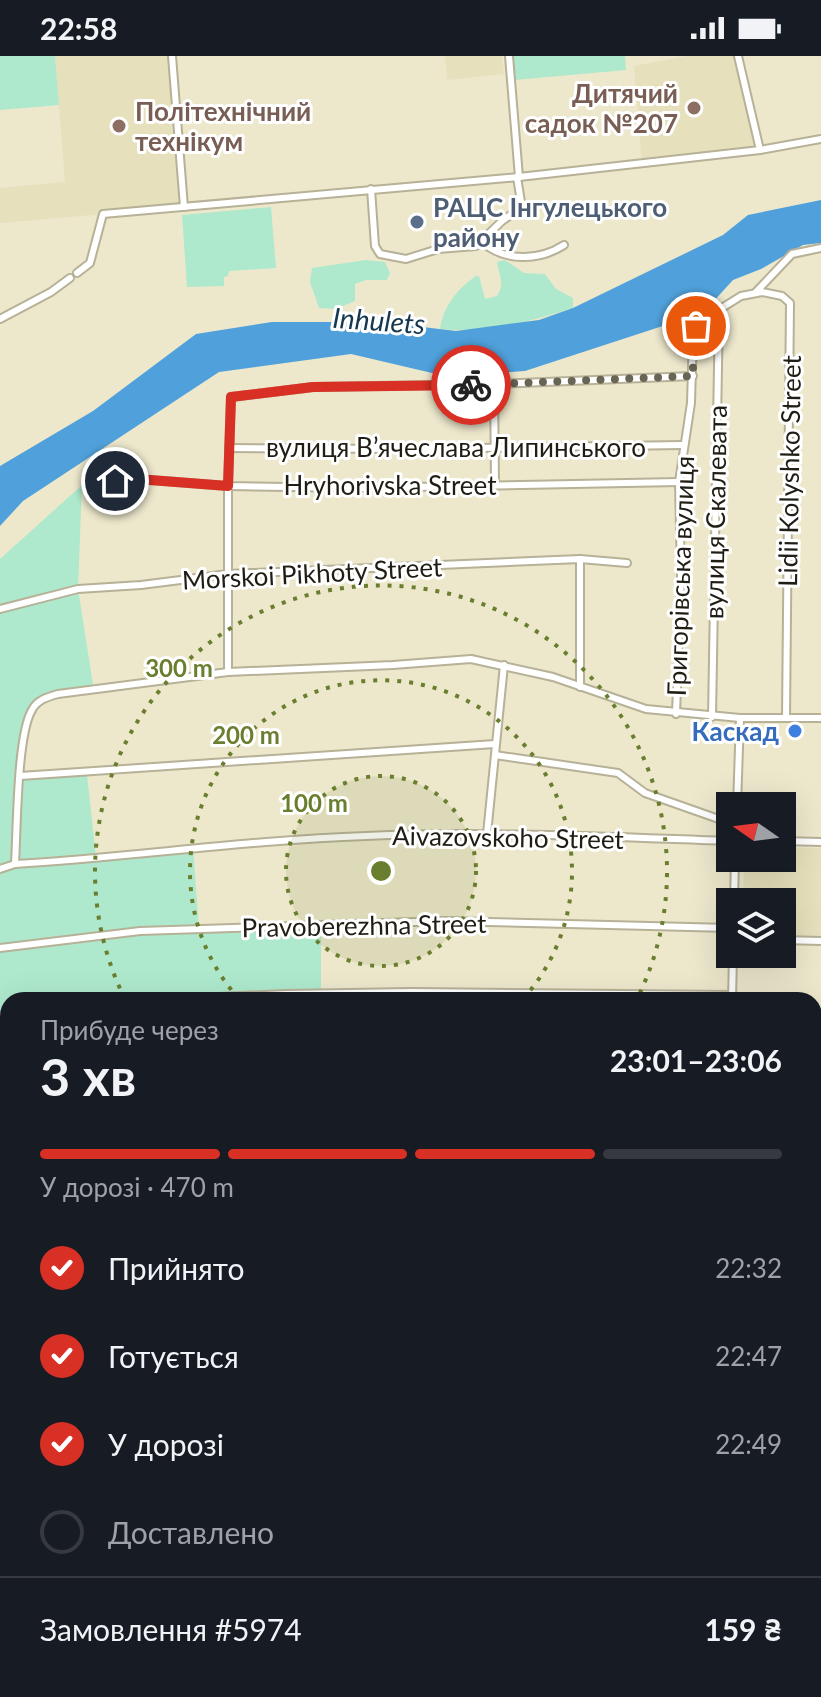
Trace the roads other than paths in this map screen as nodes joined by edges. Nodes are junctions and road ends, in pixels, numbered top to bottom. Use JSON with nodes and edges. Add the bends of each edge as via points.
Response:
{"nodes":[{"id":1,"x":172,"y":56,"type":"edge"},
{"id":2,"x":509,"y":56,"type":"edge"},
{"id":3,"x":738,"y":56,"type":"edge"},
{"id":4,"x":821,"y":139,"type":"edge"},
{"id":5,"x":760,"y":150,"type":"junction"},
{"id":6,"x":518,"y":177,"type":"junction"},
{"id":7,"x":371,"y":189,"type":"junction"},
{"id":8,"x":184,"y":207,"type":"junction"},
{"id":9,"x":482,"y":242,"type":"junction"},
{"id":10,"x":564,"y":245,"type":"dead end"},
{"id":11,"x":821,"y":248,"type":"edge"},
{"id":12,"x":77,"y":273,"type":"dead end"},
{"id":13,"x":70,"y":278,"type":"dead end"},
{"id":14,"x":756,"y":292,"type":"junction"},
{"id":15,"x":719,"y":308,"type":"junction"},
{"id":16,"x":0,"y":319,"type":"edge"},
{"id":17,"x":693,"y":376,"type":"junction"},
{"id":18,"x":494,"y":384,"type":"junction"},
{"id":19,"x":683,"y":445,"type":"junction"},
{"id":20,"x":494,"y":447,"type":"junction"},
{"id":21,"x":229,"y":448,"type":"junction"},
{"id":22,"x":679,"y":482,"type":"junction"},
{"id":23,"x":101,"y":483,"type":"dead end"},
{"id":24,"x":495,"y":485,"type":"junction"},
{"id":25,"x":228,"y":486,"type":"junction"},
{"id":26,"x":580,"y":559,"type":"junction"},
{"id":27,"x":627,"y":563,"type":"dead end"},
{"id":28,"x":228,"y":574,"type":"junction"},
{"id":29,"x":0,"y":609,"type":"edge"},
{"id":30,"x":504,"y":665,"type":"junction"},
{"id":31,"x":228,"y":672,"type":"junction"},
{"id":32,"x":580,"y":687,"type":"junction"},
{"id":33,"x":676,"y":714,"type":"junction"},
{"id":34,"x":712,"y":717,"type":"junction"},
{"id":35,"x":740,"y":718,"type":"junction"},
{"id":36,"x":786,"y":718,"type":"junction"},
{"id":37,"x":821,"y":718,"type":"edge"},
{"id":38,"x":495,"y":744,"type":"junction"},
{"id":39,"x":495,"y":755,"type":"junction"},
{"id":40,"x":20,"y":776,"type":"junction"},
{"id":41,"x":737,"y":792,"type":"edge"},
{"id":42,"x":716,"y":818,"type":"edge"},
{"id":43,"x":487,"y":834,"type":"junction"},
{"id":44,"x":716,"y":841,"type":"edge"},
{"id":45,"x":796,"y":841,"type":"edge"},
{"id":46,"x":821,"y":842,"type":"edge"},
{"id":47,"x":15,"y":864,"type":"junction"},
{"id":48,"x":0,"y":869,"type":"edge"},
{"id":49,"x":716,"y":928,"type":"edge"},
{"id":50,"x":796,"y":940,"type":"edge"},
{"id":51,"x":821,"y":941,"type":"edge"},
{"id":52,"x":0,"y":948,"type":"edge"},
{"id":53,"x":733,"y":968,"type":"edge"},
{"id":54,"x":732,"y":992,"type":"edge"}],
"edges":[{"from":1,"to":8,"type":"street"},
{"from":2,"to":6,"type":"street"},
{"from":3,"to":5,"type":"street"},
{"from":4,"to":5,"type":"street"},
{"from":5,"to":6,"type":"street"},
{"from":6,"to":7,"type":"street"},
{"from":6,"to":9,"type":"street","via":[[519,209]]},
{"from":7,"to":8,"type":"street"},
{"from":7,"to":9,"type":"street","via":[[380,254],[406,259]]},
{"from":8,"to":12,"type":"street","via":[[103,214],[90,263]]},
{"from":9,"to":10,"type":"street","via":[[494,253],[515,257],[541,256]]},
{"from":11,"to":14,"type":"street","via":[[792,254]]},
{"from":13,"to":16,"type":"street"},
{"from":14,"to":15,"type":"street"},
{"from":14,"to":36,"type":"street","name":"Lidii Kolyshko Street","via":[[782,296],[790,303]]},
{"from":15,"to":17,"type":"street","name":"Григорівська вулиця","via":[[693,332]]},
{"from":15,"to":34,"type":"street","name":"вулиця Скалевата"},
{"from":17,"to":18,"type":"street"},
{"from":17,"to":19,"type":"street","name":"Григорівська вулиця"},
{"from":18,"to":20,"type":"street"},
{"from":18,"to":21,"type":"street","via":[[313,387],[231,397]]},
{"from":19,"to":20,"type":"street","name":"вулиця В’ячеслава Липинського"},
{"from":19,"to":22,"type":"street","name":"Григорівська вулиця"},
{"from":20,"to":21,"type":"street","name":"вулиця В’ячеслава Липинського"},
{"from":20,"to":24,"type":"street"},
{"from":21,"to":25,"type":"street"},
{"from":22,"to":24,"type":"street","name":"Hryhorivska Street"},
{"from":22,"to":33,"type":"street","name":"Григорівська вулиця"},
{"from":23,"to":25,"type":"street","name":"Hryhorivska Street","via":[[137,479]]},
{"from":24,"to":25,"type":"street","name":"Hryhorivska Street"},
{"from":25,"to":28,"type":"street"},
{"from":26,"to":27,"type":"street","name":"Morskoi Pikhoty Street"},
{"from":26,"to":28,"type":"street","name":"Morskoi Pikhoty Street"},
{"from":26,"to":32,"type":"street"},
{"from":28,"to":29,"type":"street","name":"Morskoi Pikhoty Street","via":[[78,589]]},
{"from":28,"to":31,"type":"street"},
{"from":30,"to":31,"type":"street","via":[[461,659]]},
{"from":30,"to":32,"type":"street"},
{"from":30,"to":38,"type":"street"},
{"from":31,"to":40,"type":"street","via":[[48,697],[37,703],[27,721]]},
{"from":32,"to":33,"type":"street"},
{"from":33,"to":34,"type":"street"},
{"from":34,"to":35,"type":"street"},
{"from":35,"to":36,"type":"street"},
{"from":35,"to":41,"type":"street"},
{"from":36,"to":37,"type":"street"},
{"from":38,"to":39,"type":"street"},
{"from":38,"to":40,"type":"street"},
{"from":39,"to":42,"type":"street","via":[[618,773],[645,793]]},
{"from":39,"to":43,"type":"street"},
{"from":40,"to":47,"type":"street"},
{"from":43,"to":44,"type":"street","name":"Aivazovskoho Street"},
{"from":43,"to":47,"type":"street","name":"Aivazovskoho Street","via":[[365,836]]},
{"from":45,"to":46,"type":"street"},
{"from":47,"to":48,"type":"street","name":"Aivazovskoho Street"},
{"from":49,"to":52,"type":"street","name":"Pravoberezhna Street","via":[[445,921],[140,931]]},
{"from":50,"to":51,"type":"street"},
{"from":53,"to":54,"type":"street"}]}
